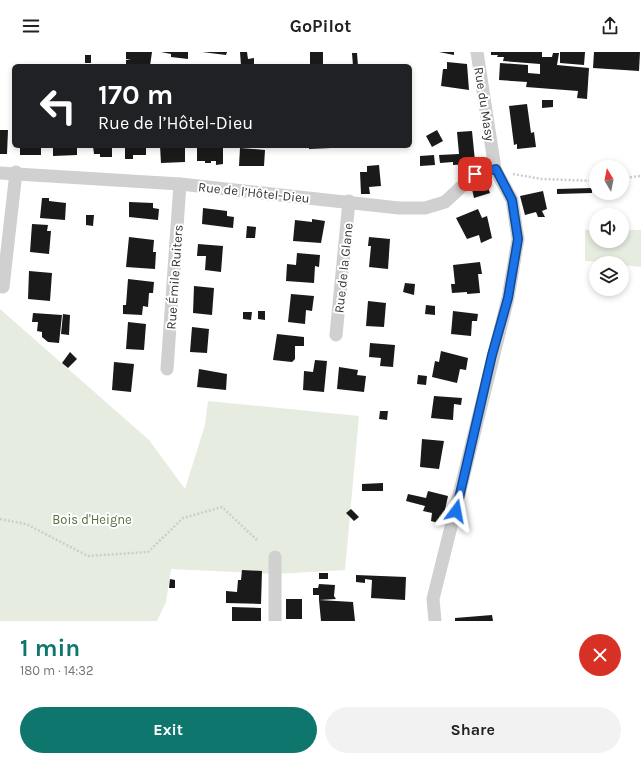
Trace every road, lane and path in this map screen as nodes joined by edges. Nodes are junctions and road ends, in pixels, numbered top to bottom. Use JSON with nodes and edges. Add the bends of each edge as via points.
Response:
{"nodes":[{"id":1,"x":477,"y":52,"type":"edge"},
{"id":2,"x":496,"y":169,"type":"junction"},
{"id":3,"x":16,"y":172,"type":"junction"},
{"id":4,"x":0,"y":173,"type":"edge"},
{"id":5,"x":641,"y":176,"type":"edge"},
{"id":6,"x":629,"y":177,"type":"edge"},
{"id":7,"x":589,"y":181,"type":"edge"},
{"id":8,"x":180,"y":184,"type":"junction"},
{"id":9,"x":349,"y":202,"type":"junction"},
{"id":10,"x":4,"y":287,"type":"dead end"},
{"id":11,"x":336,"y":335,"type":"dead end"},
{"id":12,"x":167,"y":369,"type":"dead end"},
{"id":13,"x":0,"y":519,"type":"edge"},
{"id":14,"x":257,"y":540,"type":"dead end"},
{"id":15,"x":275,"y":557,"type":"dead end"},
{"id":16,"x":275,"y":621,"type":"edge"},
{"id":17,"x":435,"y":621,"type":"edge"}],
"edges":[{"from":1,"to":2,"type":"street","name":"Rue du Masy"},
{"from":2,"to":7,"type":"path","via":[[542,179]]},
{"from":2,"to":9,"type":"street","name":"Rue de l’Hôtel-Dieu","via":[[475,174],[445,202],[425,208],[399,208]]},
{"from":2,"to":17,"type":"street","name":"Rue du Masy","via":[[512,200],[518,239],[508,298],[433,599]]},
{"from":3,"to":4,"type":"street","name":"Rue de l’Hôtel-Dieu"},
{"from":3,"to":8,"type":"street","name":"Rue de l’Hôtel-Dieu"},
{"from":3,"to":10,"type":"street"},
{"from":5,"to":6,"type":"path"},
{"from":8,"to":9,"type":"street","name":"Rue de l’Hôtel-Dieu"},
{"from":8,"to":12,"type":"street","name":"Rue Émile Ruiters"},
{"from":9,"to":11,"type":"street","name":"Rue de la Glane"},
{"from":13,"to":14,"type":"path","via":[[26,524],[88,556],[148,552],[182,518],[222,507]]},
{"from":15,"to":16,"type":"street"}]}
